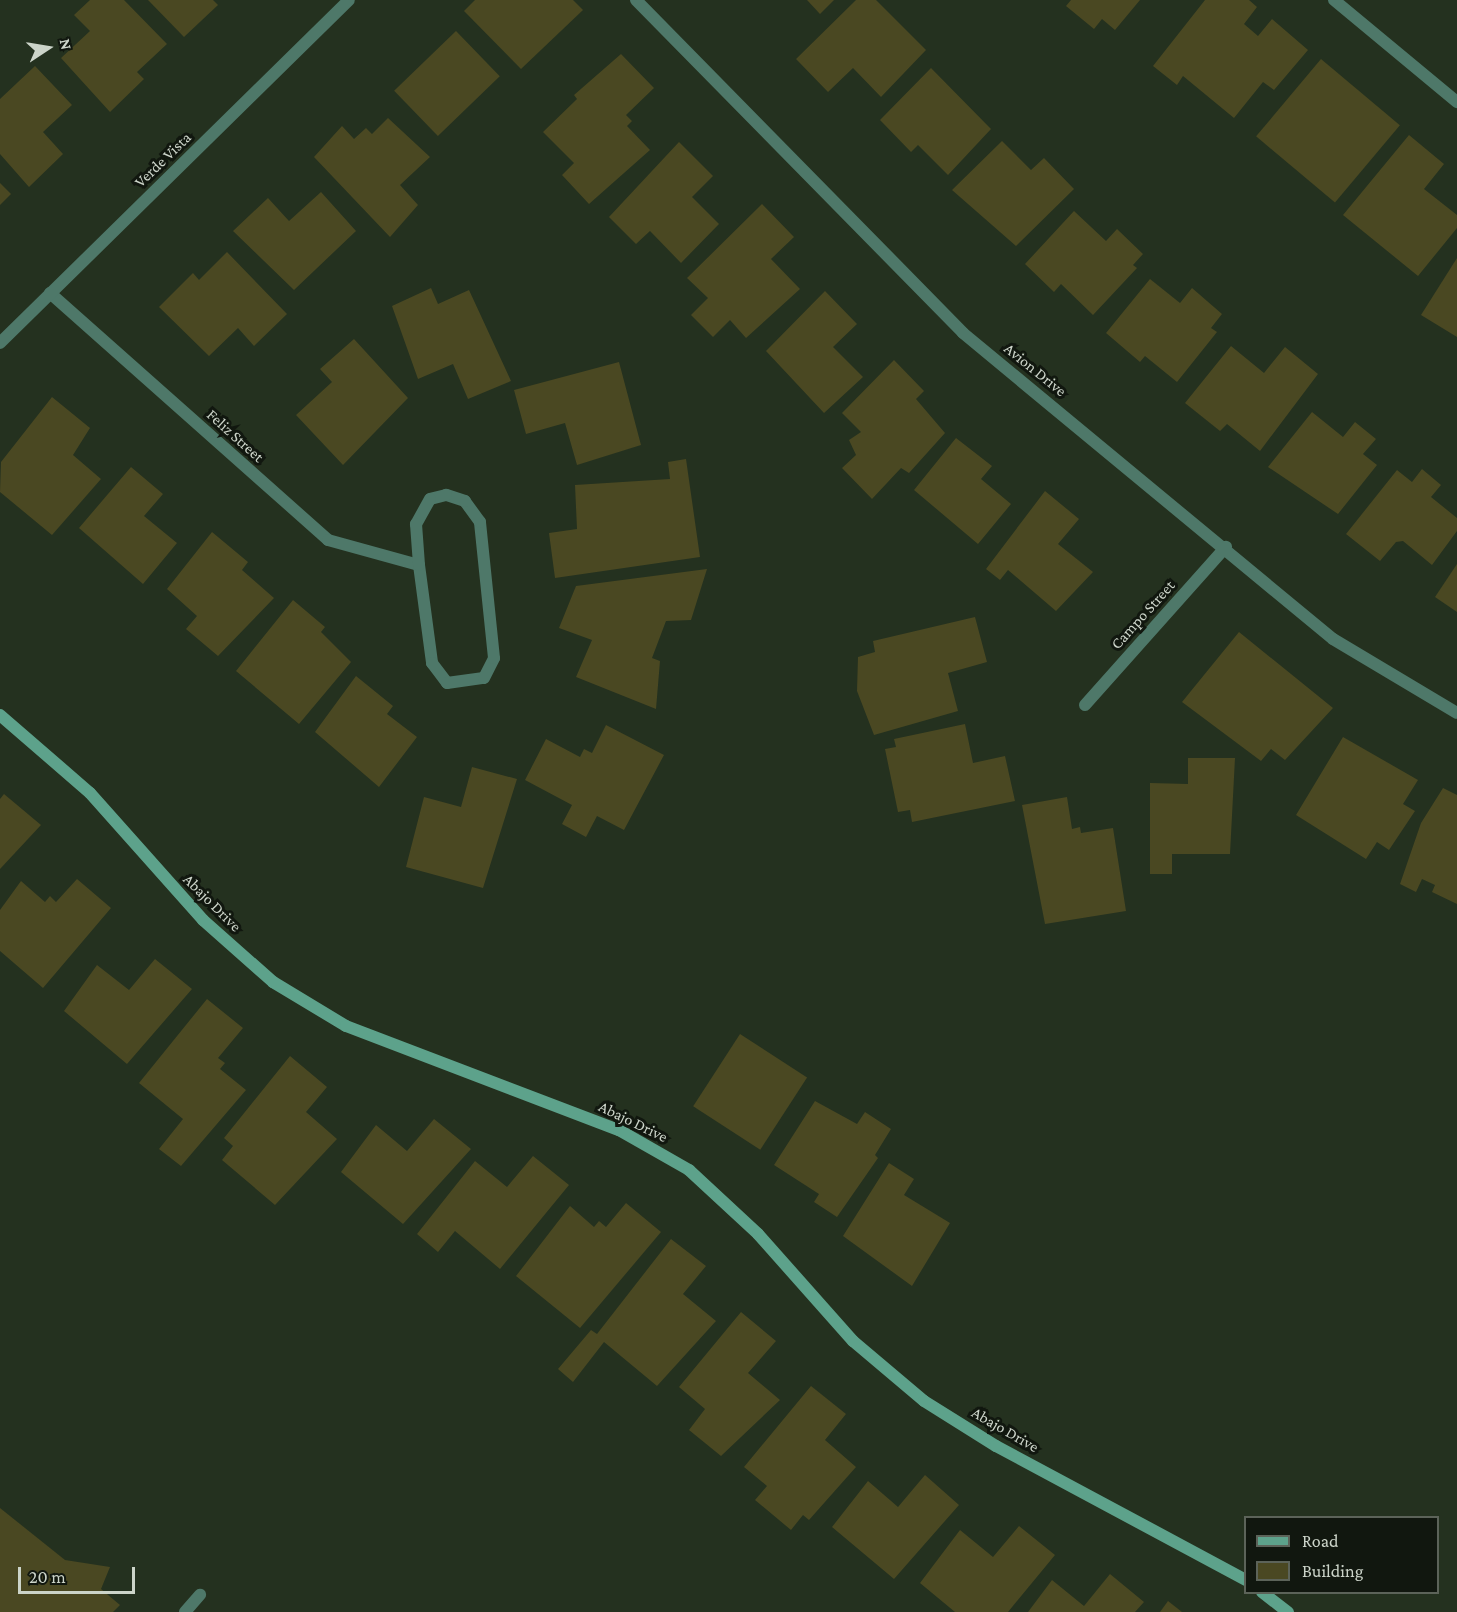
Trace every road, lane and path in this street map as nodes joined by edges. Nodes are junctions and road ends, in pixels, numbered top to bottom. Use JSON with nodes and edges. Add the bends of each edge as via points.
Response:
{"nodes":[{"id":1,"x":349,"y":0,"type":"edge"},
{"id":2,"x":636,"y":0,"type":"edge"},
{"id":3,"x":1334,"y":0,"type":"edge"},
{"id":4,"x":1457,"y":102,"type":"edge"},
{"id":5,"x":50,"y":293,"type":"junction"},
{"id":6,"x":0,"y":343,"type":"edge"},
{"id":7,"x":1226,"y":547,"type":"junction"},
{"id":8,"x":419,"y":565,"type":"junction"},
{"id":9,"x":1085,"y":705,"type":"dead end"},
{"id":10,"x":1457,"y":712,"type":"edge"},
{"id":11,"x":0,"y":715,"type":"edge"},
{"id":12,"x":1244,"y":1579,"type":"edge"},
{"id":13,"x":1263,"y":1594,"type":"edge"},
{"id":14,"x":200,"y":1595,"type":"dead end"},
{"id":15,"x":185,"y":1612,"type":"edge"},
{"id":16,"x":1288,"y":1612,"type":"edge"}],
"edges":[{"from":1,"to":5,"type":"street","name":"Verde Vista"},
{"from":2,"to":7,"type":"street","name":"Avion Drive","via":[[963,333]]},
{"from":3,"to":4,"type":"street"},
{"from":5,"to":6,"type":"street","name":"Verde Vista"},
{"from":5,"to":8,"type":"street","name":"Feliz Street","via":[[328,540]]},
{"from":7,"to":9,"type":"street","name":"Campo Street"},
{"from":7,"to":10,"type":"street","name":"Avion Drive","via":[[1333,639]]},
{"from":8,"to":8,"type":"street","via":[[416,524],[430,499],[446,495],[465,501],[480,522],[494,658],[484,678],[447,683],[432,663]]},
{"from":11,"to":12,"type":"street","name":"Abajo Drive","via":[[90,793],[202,920],[273,982],[346,1026],[619,1130],[689,1170],[758,1234],[853,1341],[924,1401],[996,1446]]},
{"from":13,"to":16,"type":"street"},
{"from":14,"to":15,"type":"street"}]}
